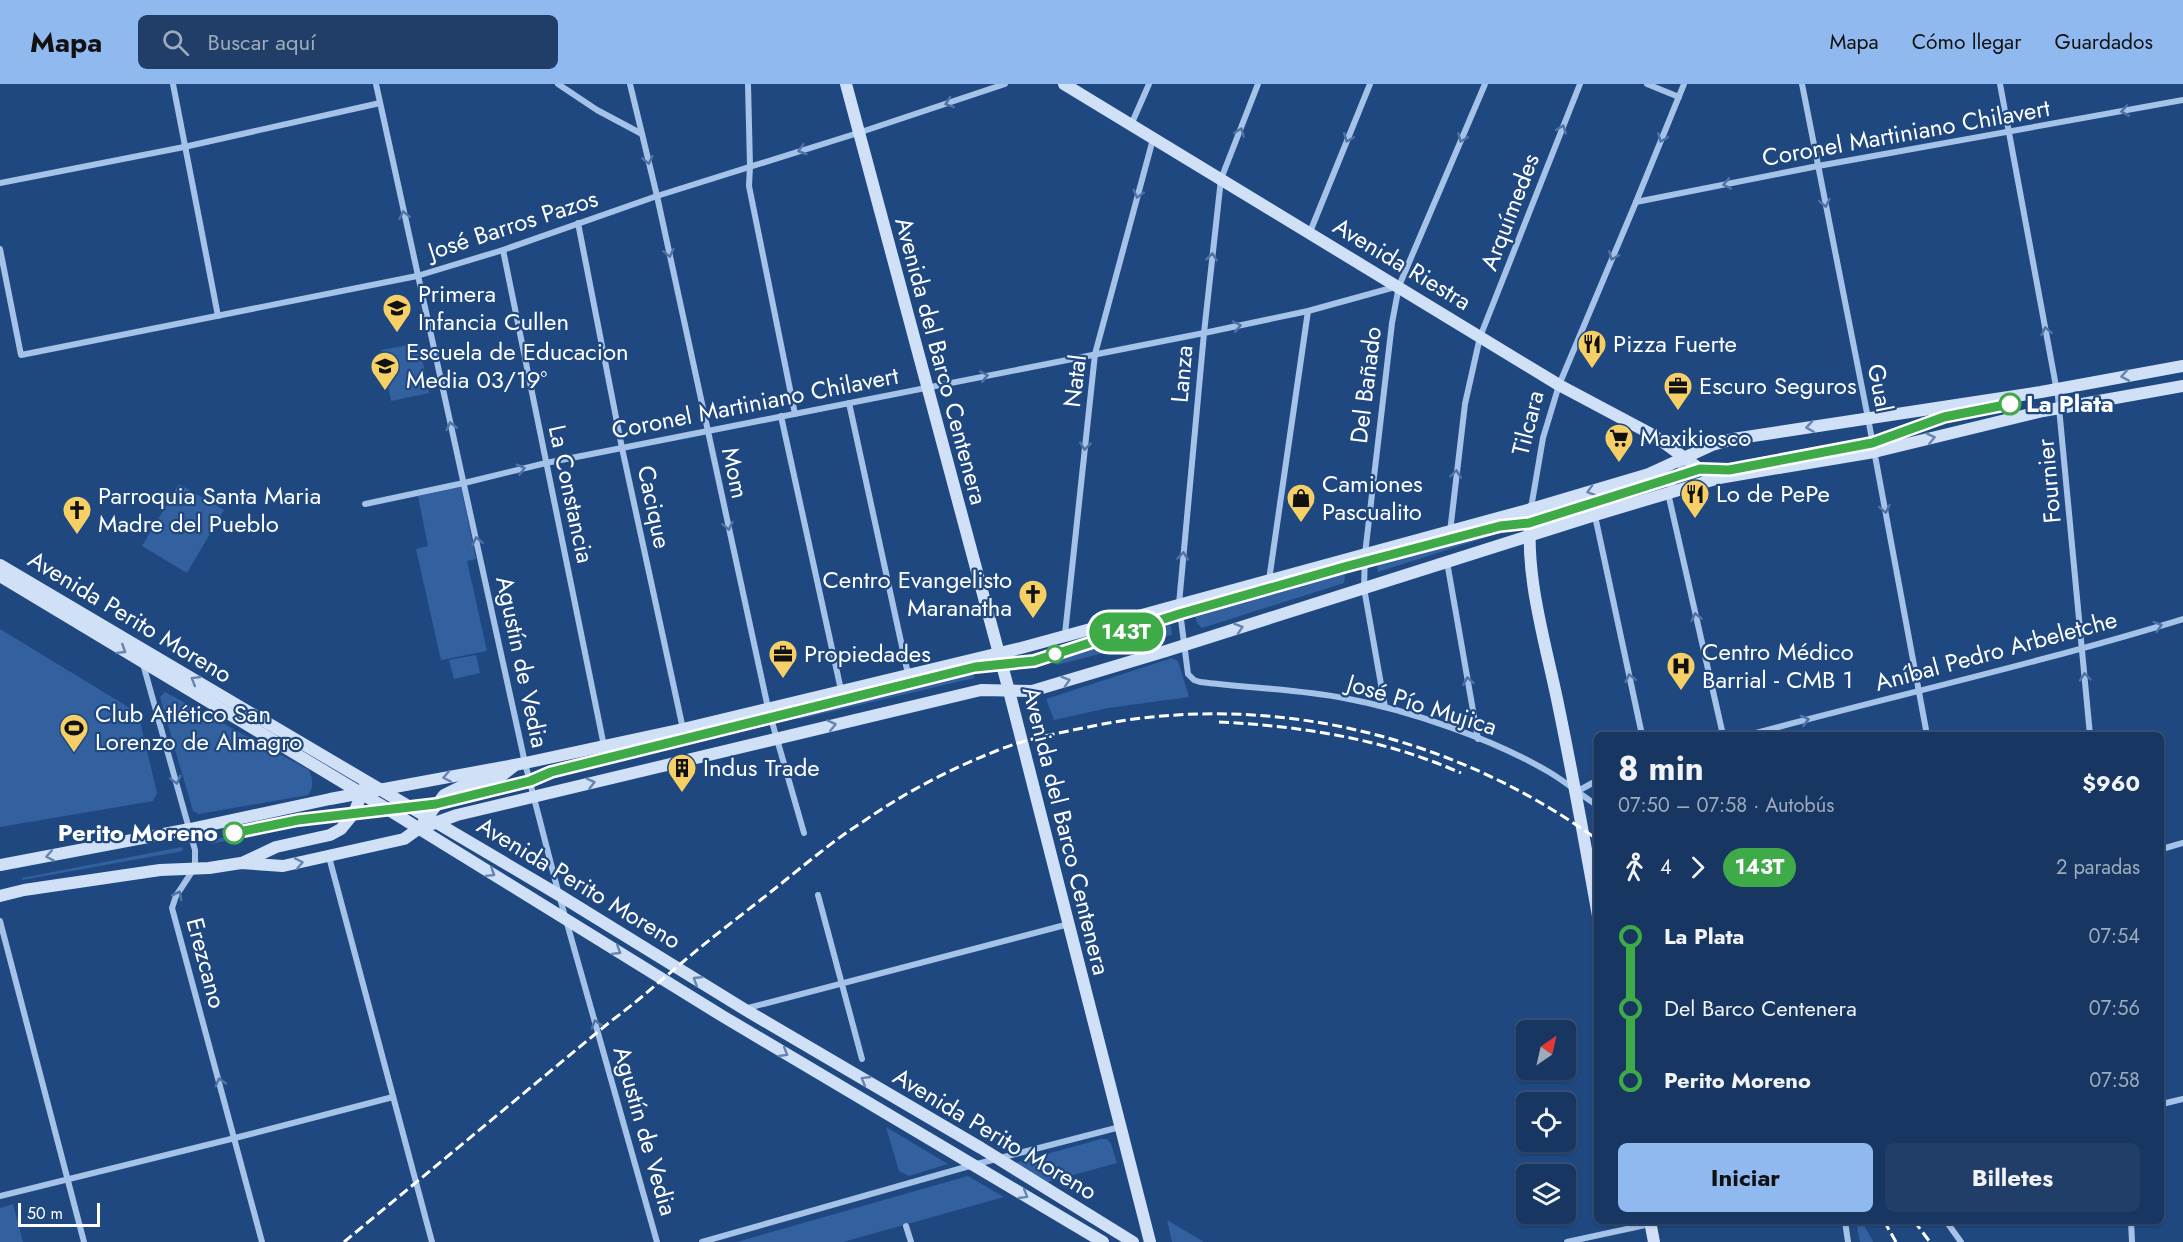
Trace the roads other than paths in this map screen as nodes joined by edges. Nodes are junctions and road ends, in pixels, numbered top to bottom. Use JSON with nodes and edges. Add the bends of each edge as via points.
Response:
{"nodes":[{"id":1,"x":173,"y":84,"type":"edge"},
{"id":2,"x":376,"y":84,"type":"edge"},
{"id":3,"x":558,"y":84,"type":"edge"},
{"id":4,"x":630,"y":84,"type":"edge"},
{"id":5,"x":748,"y":84,"type":"edge"},
{"id":6,"x":846,"y":84,"type":"edge"},
{"id":7,"x":1005,"y":84,"type":"edge"},
{"id":8,"x":1064,"y":84,"type":"edge"},
{"id":9,"x":1149,"y":84,"type":"edge"},
{"id":10,"x":1258,"y":84,"type":"edge"},
{"id":11,"x":1370,"y":84,"type":"edge"},
{"id":12,"x":1485,"y":84,"type":"edge"},
{"id":13,"x":1580,"y":84,"type":"edge"},
{"id":14,"x":1647,"y":84,"type":"edge"},
{"id":15,"x":1684,"y":84,"type":"edge"},
{"id":16,"x":1802,"y":84,"type":"edge"},
{"id":17,"x":2001,"y":84,"type":"edge"},
{"id":18,"x":1678,"y":97,"type":"junction"},
{"id":19,"x":2183,"y":100,"type":"edge"},
{"id":20,"x":380,"y":103,"type":"junction"},
{"id":21,"x":1131,"y":124,"type":"junction"},
{"id":22,"x":2008,"y":132,"type":"junction"},
{"id":23,"x":858,"y":133,"type":"junction"},
{"id":24,"x":642,"y":134,"type":"junction"},
{"id":25,"x":1153,"y":138,"type":"junction"},
{"id":26,"x":184,"y":147,"type":"junction"},
{"id":27,"x":750,"y":166,"type":"junction"},
{"id":28,"x":1818,"y":166,"type":"junction"},
{"id":29,"x":1221,"y":179,"type":"junction"},
{"id":30,"x":0,"y":183,"type":"edge"},
{"id":31,"x":657,"y":196,"type":"junction"},
{"id":32,"x":1636,"y":202,"type":"junction"},
{"id":33,"x":578,"y":222,"type":"junction"},
{"id":34,"x":1310,"y":232,"type":"junction"},
{"id":35,"x":0,"y":249,"type":"edge"},
{"id":36,"x":503,"y":250,"type":"junction"},
{"id":37,"x":417,"y":276,"type":"junction"},
{"id":38,"x":1399,"y":286,"type":"junction"},
{"id":39,"x":1308,"y":311,"type":"junction"},
{"id":40,"x":218,"y":315,"type":"junction"},
{"id":41,"x":1204,"y":333,"type":"junction"},
{"id":42,"x":1480,"y":337,"type":"junction"},
{"id":43,"x":1095,"y":354,"type":"junction"},
{"id":44,"x":2183,"y":366,"type":"edge"},
{"id":45,"x":1559,"y":385,"type":"junction"},
{"id":46,"x":2183,"y":386,"type":"edge"},
{"id":47,"x":926,"y":388,"type":"junction"},
{"id":48,"x":2057,"y":389,"type":"junction"},
{"id":49,"x":849,"y":403,"type":"junction"},
{"id":50,"x":2060,"y":408,"type":"junction"},
{"id":51,"x":795,"y":414,"type":"junction"},
{"id":52,"x":781,"y":416,"type":"junction"},
{"id":53,"x":1868,"y":418,"type":"junction"},
{"id":54,"x":708,"y":431,"type":"junction"},
{"id":55,"x":622,"y":448,"type":"junction"},
{"id":56,"x":1874,"y":452,"type":"junction"},
{"id":57,"x":1686,"y":458,"type":"junction"},
{"id":58,"x":546,"y":463,"type":"junction"},
{"id":59,"x":1719,"y":478,"type":"junction"},
{"id":60,"x":464,"y":483,"type":"junction"},
{"id":61,"x":1668,"y":493,"type":"junction"},
{"id":62,"x":365,"y":504,"type":"dead end"},
{"id":63,"x":1531,"y":509,"type":"junction"},
{"id":64,"x":1595,"y":515,"type":"junction"},
{"id":65,"x":1450,"y":532,"type":"junction"},
{"id":66,"x":1528,"y":536,"type":"junction"},
{"id":67,"x":1365,"y":554,"type":"junction"},
{"id":68,"x":1447,"y":562,"type":"junction"},
{"id":69,"x":0,"y":565,"type":"edge"},
{"id":70,"x":0,"y":576,"type":"edge"},
{"id":71,"x":1269,"y":580,"type":"junction"},
{"id":72,"x":1365,"y":588,"type":"junction"},
{"id":73,"x":1179,"y":604,"type":"junction"},
{"id":74,"x":2183,"y":619,"type":"edge"},
{"id":75,"x":1065,"y":634,"type":"junction"},
{"id":76,"x":1183,"y":645,"type":"junction"},
{"id":77,"x":2082,"y":650,"type":"junction"},
{"id":78,"x":998,"y":652,"type":"junction"},
{"id":79,"x":143,"y":663,"type":"junction"},
{"id":80,"x":908,"y":674,"type":"junction"},
{"id":81,"x":1188,"y":674,"type":"joint"},
{"id":82,"x":841,"y":690,"type":"junction"},
{"id":83,"x":1919,"y":690,"type":"junction"},
{"id":84,"x":1009,"y":691,"type":"junction"},
{"id":85,"x":1385,"y":707,"type":"junction"},
{"id":86,"x":768,"y":708,"type":"junction"},
{"id":87,"x":682,"y":729,"type":"junction"},
{"id":88,"x":1641,"y":732,"type":"edge"},
{"id":89,"x":1722,"y":732,"type":"edge"},
{"id":90,"x":1759,"y":732,"type":"edge"},
{"id":91,"x":1926,"y":732,"type":"edge"},
{"id":92,"x":2090,"y":732,"type":"edge"},
{"id":93,"x":775,"y":738,"type":"junction"},
{"id":94,"x":1478,"y":739,"type":"junction"},
{"id":95,"x":604,"y":746,"type":"junction"},
{"id":96,"x":521,"y":763,"type":"junction"},
{"id":97,"x":1594,"y":782,"type":"edge"},
{"id":98,"x":364,"y":787,"type":"junction"},
{"id":99,"x":382,"y":791,"type":"junction"},
{"id":100,"x":1576,"y":792,"type":"junction"},
{"id":101,"x":534,"y":795,"type":"junction"},
{"id":102,"x":1594,"y":803,"type":"edge"},
{"id":103,"x":432,"y":820,"type":"junction"},
{"id":104,"x":418,"y":829,"type":"junction"},
{"id":105,"x":190,"y":830,"type":"junction"},
{"id":106,"x":804,"y":833,"type":"dead end"},
{"id":107,"x":2183,"y":843,"type":"edge"},
{"id":108,"x":2164,"y":848,"type":"edge"},
{"id":109,"x":329,"y":857,"type":"junction"},
{"id":110,"x":241,"y":863,"type":"junction"},
{"id":111,"x":0,"y":865,"type":"edge"},
{"id":112,"x":195,"y":867,"type":"junction"},
{"id":113,"x":1594,"y":893,"type":"edge"},
{"id":114,"x":559,"y":895,"type":"junction"},
{"id":115,"x":818,"y":895,"type":"dead end"},
{"id":116,"x":0,"y":896,"type":"edge"},
{"id":117,"x":0,"y":921,"type":"edge"},
{"id":118,"x":568,"y":921,"type":"junction"},
{"id":119,"x":1069,"y":924,"type":"junction"},
{"id":120,"x":842,"y":984,"type":"junction"},
{"id":121,"x":744,"y":1009,"type":"junction"},
{"id":122,"x":862,"y":1059,"type":"dead end"},
{"id":123,"x":393,"y":1096,"type":"junction"},
{"id":124,"x":2183,"y":1099,"type":"edge"},
{"id":125,"x":2164,"y":1104,"type":"edge"},
{"id":126,"x":1120,"y":1127,"type":"junction"},
{"id":127,"x":236,"y":1138,"type":"junction"},
{"id":128,"x":998,"y":1159,"type":"junction"},
{"id":129,"x":973,"y":1165,"type":"junction"},
{"id":130,"x":68,"y":1180,"type":"junction"},
{"id":131,"x":0,"y":1196,"type":"edge"},
{"id":132,"x":1643,"y":1224,"type":"edge"},
{"id":133,"x":1651,"y":1224,"type":"edge"},
{"id":134,"x":1845,"y":1224,"type":"edge"},
{"id":135,"x":1948,"y":1224,"type":"edge"},
{"id":136,"x":2131,"y":1224,"type":"edge"},
{"id":137,"x":906,"y":1227,"type":"dead end"},
{"id":138,"x":84,"y":1242,"type":"edge"},
{"id":139,"x":262,"y":1242,"type":"edge"},
{"id":140,"x":432,"y":1242,"type":"edge"},
{"id":141,"x":657,"y":1242,"type":"edge"},
{"id":142,"x":702,"y":1242,"type":"edge"},
{"id":143,"x":911,"y":1242,"type":"edge"},
{"id":144,"x":1103,"y":1242,"type":"edge"},
{"id":145,"x":1133,"y":1242,"type":"edge"},
{"id":146,"x":1150,"y":1242,"type":"edge"},
{"id":147,"x":1568,"y":1242,"type":"edge"},
{"id":148,"x":1654,"y":1242,"type":"edge"},
{"id":149,"x":1848,"y":1242,"type":"edge"},
{"id":150,"x":1961,"y":1242,"type":"edge"},
{"id":151,"x":2132,"y":1242,"type":"edge"}],
"edges":[{"from":1,"to":26,"type":"street"},
{"from":2,"to":20,"type":"street","name":"Agustín de Vedia"},
{"from":3,"to":24,"type":"street"},
{"from":4,"to":24,"type":"street","name":"Mom"},
{"from":5,"to":27,"type":"street"},
{"from":6,"to":23,"type":"main road","name":"Avenida del Barco Centenera"},
{"from":7,"to":23,"type":"street","name":"José Barros Pazos","one_way":true},
{"from":8,"to":21,"type":"main road","name":"Avenida Riestra"},
{"from":9,"to":21,"type":"street"},
{"from":29,"to":10,"type":"street","name":"Lanza","one_way":true},
{"from":11,"to":34,"type":"street","one_way":true},
{"from":12,"to":38,"type":"street","name":"Del Bañado","one_way":true},
{"from":42,"to":13,"type":"street","name":"Arquímedes","one_way":true},
{"from":14,"to":18,"type":"street"},
{"from":15,"to":18,"type":"street","name":"Tilcara"},
{"from":16,"to":28,"type":"street","name":"Gual"},
{"from":17,"to":22,"type":"street","name":"Fournier"},
{"from":18,"to":32,"type":"street","name":"Tilcara","one_way":true},
{"from":19,"to":22,"type":"street","name":"Coronel Martiniano Chilavert","one_way":true},
{"from":20,"to":26,"type":"street"},
{"from":37,"to":20,"type":"street","name":"Agustín de Vedia","one_way":true},
{"from":21,"to":25,"type":"main road","name":"Avenida Riestra"},
{"from":22,"to":28,"type":"street","name":"Coronel Martiniano Chilavert"},
{"from":48,"to":22,"type":"street","name":"Fournier","one_way":true},
{"from":23,"to":27,"type":"street","name":"José Barros Pazos","one_way":true},
{"from":23,"to":47,"type":"main road","name":"Avenida del Barco Centenera"},
{"from":24,"to":31,"type":"street","name":"Mom","one_way":true},
{"from":25,"to":29,"type":"main road","name":"Avenida Riestra"},
{"from":25,"to":43,"type":"street","name":"Natal","one_way":true},
{"from":26,"to":30,"type":"street"},
{"from":26,"to":40,"type":"street"},
{"from":27,"to":31,"type":"street","name":"José Barros Pazos"},
{"from":27,"to":51,"type":"street","via":[[749,186]]},
{"from":28,"to":32,"type":"street","name":"Coronel Martiniano Chilavert","one_way":true},
{"from":28,"to":53,"type":"street","name":"Gual","one_way":true},
{"from":29,"to":34,"type":"main road","name":"Avenida Riestra"},
{"from":41,"to":29,"type":"street","name":"Lanza","one_way":true},
{"from":31,"to":33,"type":"street","name":"José Barros Pazos"},
{"from":31,"to":54,"type":"street","name":"Mom","one_way":true},
{"from":32,"to":45,"type":"street","name":"Tilcara","one_way":true},
{"from":33,"to":36,"type":"street","name":"José Barros Pazos"},
{"from":33,"to":55,"type":"street","name":"Cacique"},
{"from":34,"to":38,"type":"main road","name":"Avenida Riestra"},
{"from":35,"to":40,"type":"street","name":"José Barros Pazos","via":[[21,355]]},
{"from":36,"to":37,"type":"street","name":"José Barros Pazos"},
{"from":36,"to":58,"type":"street","name":"La Constancia"},
{"from":37,"to":40,"type":"street","name":"José Barros Pazos"},
{"from":60,"to":37,"type":"street","name":"Agustín de Vedia","one_way":true},
{"from":38,"to":39,"type":"street","name":"Coronel Martiniano Chilavert"},
{"from":38,"to":42,"type":"main road","name":"Avenida Riestra"},
{"from":38,"to":67,"type":"street","name":"Del Bañado","via":[[1387,351]]},
{"from":41,"to":39,"type":"street","name":"Coronel Martiniano Chilavert","one_way":true},
{"from":39,"to":71,"type":"street"},
{"from":41,"to":43,"type":"street","name":"Coronel Martiniano Chilavert"},
{"from":73,"to":41,"type":"street","name":"Lanza","one_way":true},
{"from":42,"to":45,"type":"main road","name":"Avenida Riestra"},
{"from":65,"to":42,"type":"street","name":"Arquímedes","one_way":true,"via":[[1465,404]]},
{"from":47,"to":43,"type":"street","name":"Coronel Martiniano Chilavert","one_way":true},
{"from":43,"to":75,"type":"street","name":"Natal","one_way":true},
{"from":44,"to":48,"type":"main road","one_way":true},
{"from":45,"to":57,"type":"main road","name":"Avenida Riestra","via":[[1653,435]]},
{"from":45,"to":63,"type":"street","name":"Tilcara","via":[[1543,438]]},
{"from":46,"to":50,"type":"main road"},
{"from":47,"to":49,"type":"street","name":"Coronel Martiniano Chilavert"},
{"from":47,"to":78,"type":"main road","name":"Avenida del Barco Centenera"},
{"from":48,"to":50,"type":"street","name":"Fournier"},
{"from":48,"to":53,"type":"main road"},
{"from":49,"to":51,"type":"street","name":"Coronel Martiniano Chilavert"},
{"from":49,"to":80,"type":"street"},
{"from":56,"to":50,"type":"main road","one_way":true},
{"from":50,"to":77,"type":"street","name":"Fournier"},
{"from":51,"to":52,"type":"street","name":"Coronel Martiniano Chilavert"},
{"from":52,"to":54,"type":"street","name":"Coronel Martiniano Chilavert"},
{"from":52,"to":82,"type":"street"},
{"from":53,"to":56,"type":"street","name":"Gual"},
{"from":53,"to":57,"type":"main road","one_way":true,"via":[[1733,439]]},
{"from":54,"to":55,"type":"street","name":"Coronel Martiniano Chilavert"},
{"from":54,"to":86,"type":"street","name":"Mom","one_way":true},
{"from":55,"to":58,"type":"street","name":"Coronel Martiniano Chilavert"},
{"from":55,"to":87,"type":"street","name":"Cacique"},
{"from":56,"to":59,"type":"main road"},
{"from":56,"to":83,"type":"street","name":"Gual","one_way":true},
{"from":57,"to":59,"type":"main road","name":"Avenida Riestra"},
{"from":57,"to":61,"type":"street"},
{"from":57,"to":63,"type":"main road","one_way":true,"via":[[1649,474]]},
{"from":60,"to":58,"type":"street","name":"Coronel Martiniano Chilavert","one_way":true},
{"from":58,"to":95,"type":"street","name":"La Constancia"},
{"from":59,"to":61,"type":"main road"},
{"from":60,"to":62,"type":"street","name":"Coronel Martiniano Chilavert"},
{"from":96,"to":60,"type":"street","name":"Agustín de Vedia","one_way":true},
{"from":61,"to":64,"type":"main road"},
{"from":89,"to":61,"type":"street","one_way":true},
{"from":63,"to":65,"type":"main road"},
{"from":63,"to":66,"type":"main road","name":"Tilcara"},
{"from":64,"to":66,"type":"main road"},
{"from":88,"to":64,"type":"street","one_way":true},
{"from":65,"to":67,"type":"main road"},
{"from":66,"to":68,"type":"main road"},
{"from":66,"to":100,"type":"main road","name":"Tilcara","via":[[1531,577]]},
{"from":67,"to":71,"type":"main road"},
{"from":67,"to":72,"type":"street","name":"Del Bañado"},
{"from":68,"to":72,"type":"main road"},
{"from":94,"to":68,"type":"street","one_way":true},
{"from":98,"to":69,"type":"main road","name":"Avenida Perito Moreno","one_way":true},
{"from":70,"to":79,"type":"main road","name":"Avenida Perito Moreno","one_way":true},
{"from":71,"to":73,"type":"main road"},
{"from":76,"to":72,"type":"main road","one_way":true},
{"from":72,"to":85,"type":"street","name":"Del Bañado"},
{"from":73,"to":75,"type":"main road"},
{"from":73,"to":76,"type":"street","name":"Lanza"},
{"from":77,"to":74,"type":"street","name":"Aníbal Pedro Arbeletche","one_way":true},
{"from":75,"to":78,"type":"main road"},
{"from":76,"to":81,"type":"street","name":"Lanza"},
{"from":84,"to":76,"type":"main road","one_way":true,"via":[[1032,691]]},
{"from":77,"to":83,"type":"street","name":"Aníbal Pedro Arbeletche"},
{"from":92,"to":77,"type":"street","name":"Fournier","one_way":true},
{"from":78,"to":80,"type":"main road"},
{"from":78,"to":84,"type":"main road","name":"Avenida del Barco Centenera"},
{"from":79,"to":98,"type":"main road","name":"Avenida Perito Moreno"},
{"from":79,"to":105,"type":"street","one_way":true},
{"from":80,"to":82,"type":"main road"},
{"from":81,"to":85,"type":"street","name":"José Pío Mujica","via":[[1200,682],[1343,698]]},
{"from":82,"to":86,"type":"main road"},
{"from":90,"to":83,"type":"street","name":"Aníbal Pedro Arbeletche","one_way":true},
{"from":83,"to":91,"type":"street","name":"Gual"},
{"from":93,"to":84,"type":"main road","one_way":true,"via":[[981,690]]},
{"from":84,"to":119,"type":"main road","name":"Avenida del Barco Centenera"},
{"from":85,"to":94,"type":"street","name":"José Pío Mujica"},
{"from":86,"to":87,"type":"main road"},
{"from":86,"to":93,"type":"street","name":"Mom"},
{"from":87,"to":95,"type":"main road"},
{"from":101,"to":93,"type":"main road","one_way":true},
{"from":93,"to":106,"type":"street","name":"Mom"},
{"from":94,"to":100,"type":"street","name":"José Pío Mujica","via":[[1542,768]]},
{"from":95,"to":96,"type":"main road"},
{"from":96,"to":99,"type":"main road","one_way":true},
{"from":96,"to":101,"type":"street","name":"Agustín de Vedia"},
{"from":96,"to":103,"type":"main road","via":[[501,776],[464,785],[444,795]]},
{"from":97,"to":100,"type":"street"},
{"from":98,"to":99,"type":"main road"},
{"from":98,"to":104,"type":"main road","name":"Avenida Perito Moreno"},
{"from":98,"to":105,"type":"main road"},
{"from":98,"to":110,"type":"main road","via":[[354,813],[330,836],[276,847]]},
{"from":99,"to":103,"type":"main road","name":"Avenida Perito Moreno"},
{"from":100,"to":102,"type":"street","name":"José Pío Mujica"},
{"from":100,"to":113,"type":"main road","name":"Tilcara"},
{"from":101,"to":103,"type":"main road"},
{"from":101,"to":114,"type":"street","name":"Agustín de Vedia"},
{"from":103,"to":104,"type":"main road"},
{"from":103,"to":114,"type":"main road","name":"Avenida Perito Moreno"},
{"from":104,"to":109,"type":"main road","via":[[404,839]]},
{"from":104,"to":118,"type":"main road","name":"Avenida Perito Moreno","one_way":true},
{"from":105,"to":111,"type":"main road","one_way":true},
{"from":105,"to":112,"type":"street"},
{"from":107,"to":108,"type":"street"},
{"from":110,"to":109,"type":"main road","one_way":true,"via":[[284,866]]},
{"from":109,"to":123,"type":"street"},
{"from":110,"to":112,"type":"main road"},
{"from":112,"to":116,"type":"main road"},
{"from":127,"to":112,"type":"street","name":"Erezcano","one_way":true,"via":[[172,908]]},
{"from":114,"to":118,"type":"street","name":"Agustín de Vedia"},
{"from":121,"to":114,"type":"main road","name":"Avenida Perito Moreno","one_way":true},
{"from":115,"to":120,"type":"street"},
{"from":117,"to":130,"type":"street"},
{"from":118,"to":129,"type":"main road","name":"Avenida Perito Moreno","one_way":true},
{"from":141,"to":118,"type":"street","name":"Agustín de Vedia","one_way":true},
{"from":119,"to":120,"type":"street"},
{"from":119,"to":126,"type":"main road","name":"Avenida del Barco Centenera"},
{"from":120,"to":121,"type":"street"},
{"from":120,"to":122,"type":"street"},
{"from":128,"to":121,"type":"main road","name":"Avenida Perito Moreno","one_way":true},
{"from":123,"to":127,"type":"street"},
{"from":123,"to":140,"type":"street"},
{"from":124,"to":125,"type":"street"},
{"from":126,"to":128,"type":"street"},
{"from":126,"to":146,"type":"main road","name":"Avenida del Barco Centenera"},
{"from":127,"to":130,"type":"street"},
{"from":127,"to":139,"type":"street","name":"Erezcano"},
{"from":128,"to":129,"type":"street"},
{"from":128,"to":145,"type":"main road","name":"Avenida Perito Moreno"},
{"from":129,"to":142,"type":"street"},
{"from":129,"to":144,"type":"main road","name":"Avenida Perito Moreno","one_way":true},
{"from":130,"to":131,"type":"street"},
{"from":130,"to":138,"type":"street"},
{"from":132,"to":147,"type":"street"},
{"from":133,"to":148,"type":"main road"},
{"from":134,"to":149,"type":"street"},
{"from":135,"to":150,"type":"street"},
{"from":136,"to":151,"type":"street"},
{"from":137,"to":143,"type":"street"}]}
